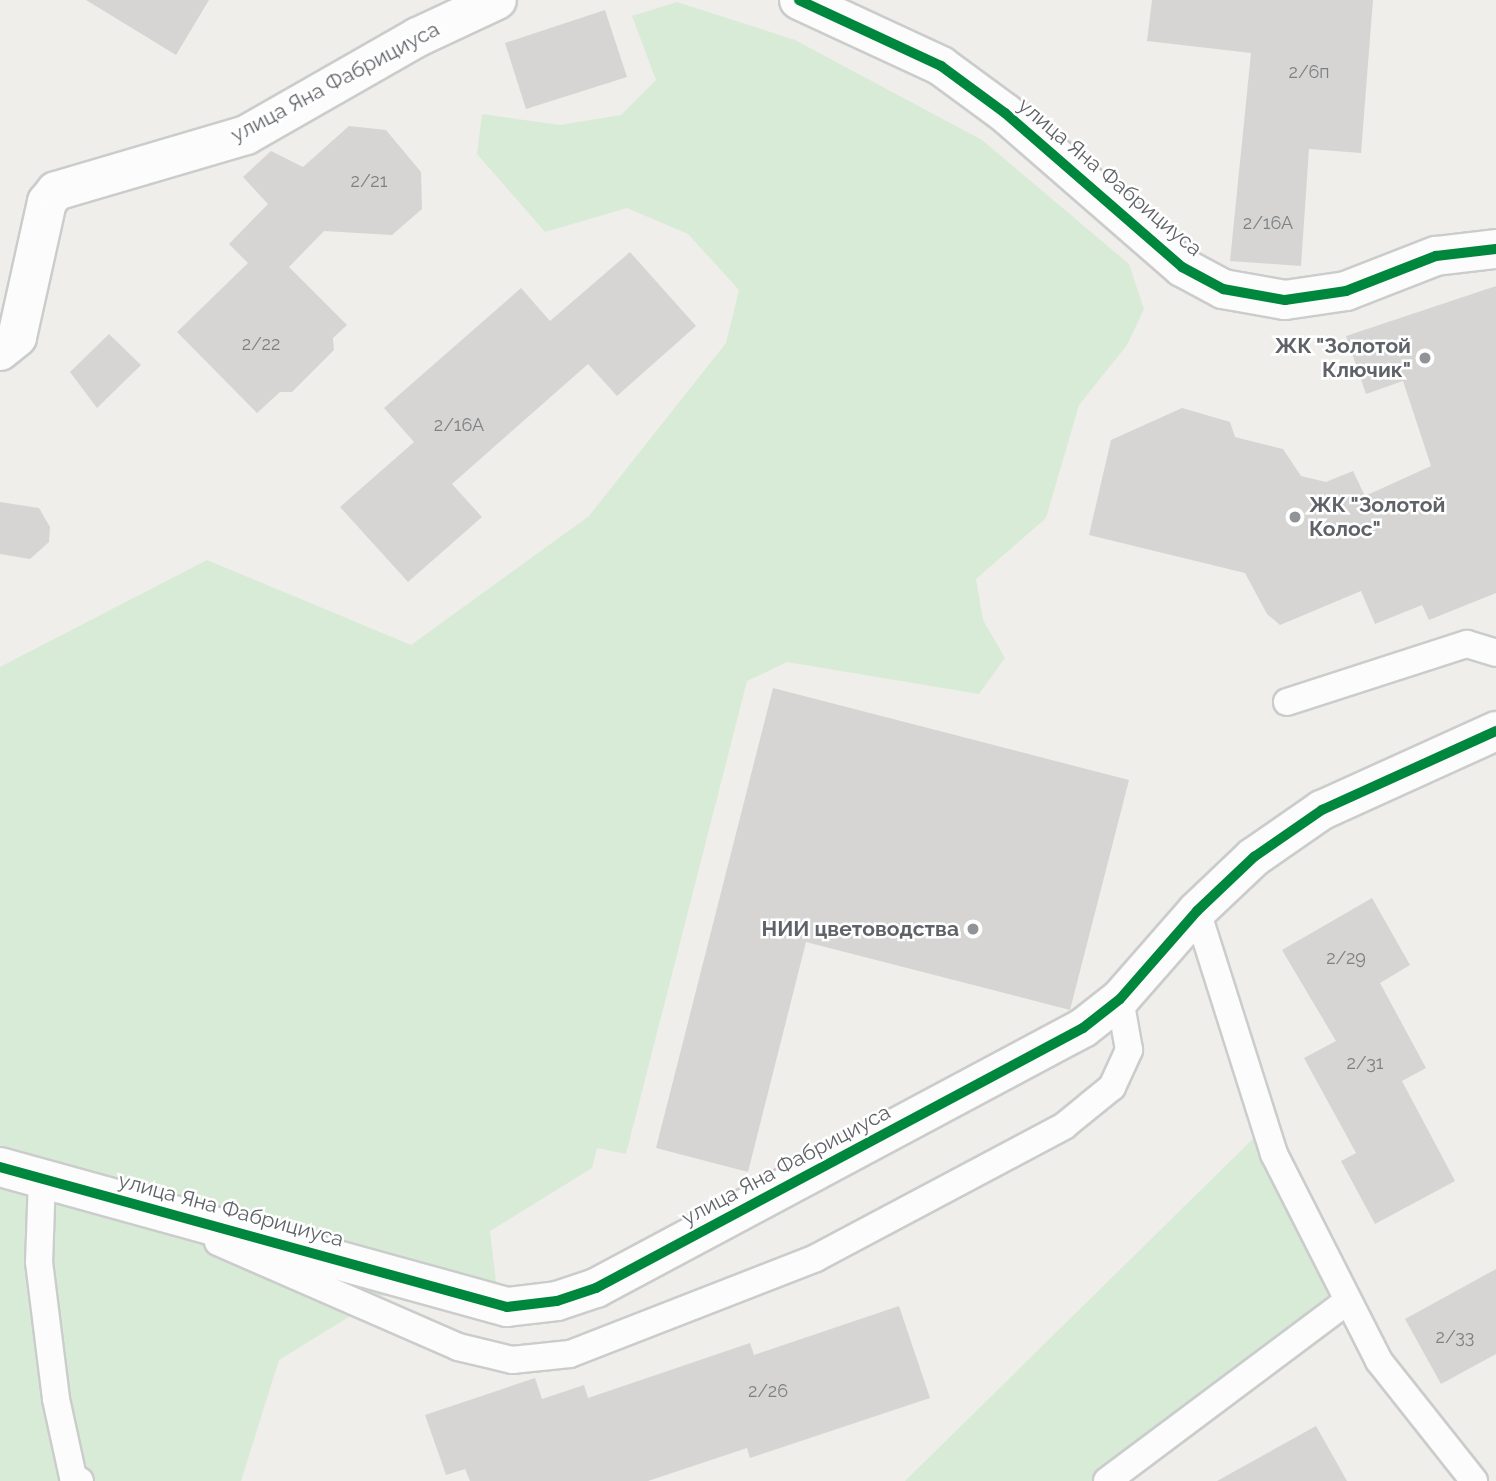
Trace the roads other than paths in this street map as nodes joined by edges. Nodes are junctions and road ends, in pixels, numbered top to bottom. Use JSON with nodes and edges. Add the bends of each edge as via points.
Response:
{"nodes":[{"id":1,"x":497,"y":0,"type":"edge"},
{"id":2,"x":799,"y":0,"type":"edge"},
{"id":3,"x":1496,"y":249,"type":"edge"},
{"id":4,"x":0,"y":351,"type":"edge"},
{"id":5,"x":1496,"y":653,"type":"edge"},
{"id":6,"x":1287,"y":702,"type":"dead end"},
{"id":7,"x":1496,"y":731,"type":"edge"},
{"id":8,"x":1197,"y":911,"type":"junction"},
{"id":9,"x":1120,"y":999,"type":"junction"},
{"id":10,"x":0,"y":1167,"type":"edge"},
{"id":11,"x":43,"y":1178,"type":"junction"},
{"id":12,"x":124,"y":1200,"type":"junction"},
{"id":13,"x":1348,"y":1300,"type":"junction"},
{"id":14,"x":80,"y":1481,"type":"edge"},
{"id":15,"x":1107,"y":1481,"type":"edge"},
{"id":16,"x":1474,"y":1481,"type":"edge"}],
"edges":[{"from":1,"to":4,"type":"street","name":"улица Яна Фабрициуса","via":[[418,37],[246,135],[56,191],[47,202],[17,337]]},
{"from":2,"to":3,"type":"street","name":"улица Яна Фабрициуса","via":[[941,66],[1005,113],[1182,268],[1223,289],[1285,300],[1346,290],[1436,256]]},
{"from":5,"to":6,"type":"lane","via":[[1467,644]]},
{"from":7,"to":8,"type":"street","name":"улица Яна Фабрициуса","via":[[1322,810],[1254,857]]},
{"from":8,"to":9,"type":"street","name":"улица Яна Фабрициуса"},
{"from":8,"to":13,"type":"lane","via":[[1274,1154]]},
{"from":9,"to":12,"type":"street","name":"улица Яна Фабрициуса","via":[[1059,1041],[596,1288],[557,1301],[507,1307]]},
{"from":9,"to":12,"type":"lane","via":[[1129,1050],[1112,1087],[1064,1126],[816,1258],[570,1354],[512,1360],[458,1348]]},
{"from":10,"to":11,"type":"street","name":"улица Яна Фабрициуса"},
{"from":11,"to":12,"type":"street","name":"улица Яна Фабрициуса"},
{"from":11,"to":14,"type":"lane","via":[[40,1274],[56,1399],[73,1477]]},
{"from":13,"to":15,"type":"lane"},
{"from":13,"to":16,"type":"lane","via":[[1378,1361]]}]}
